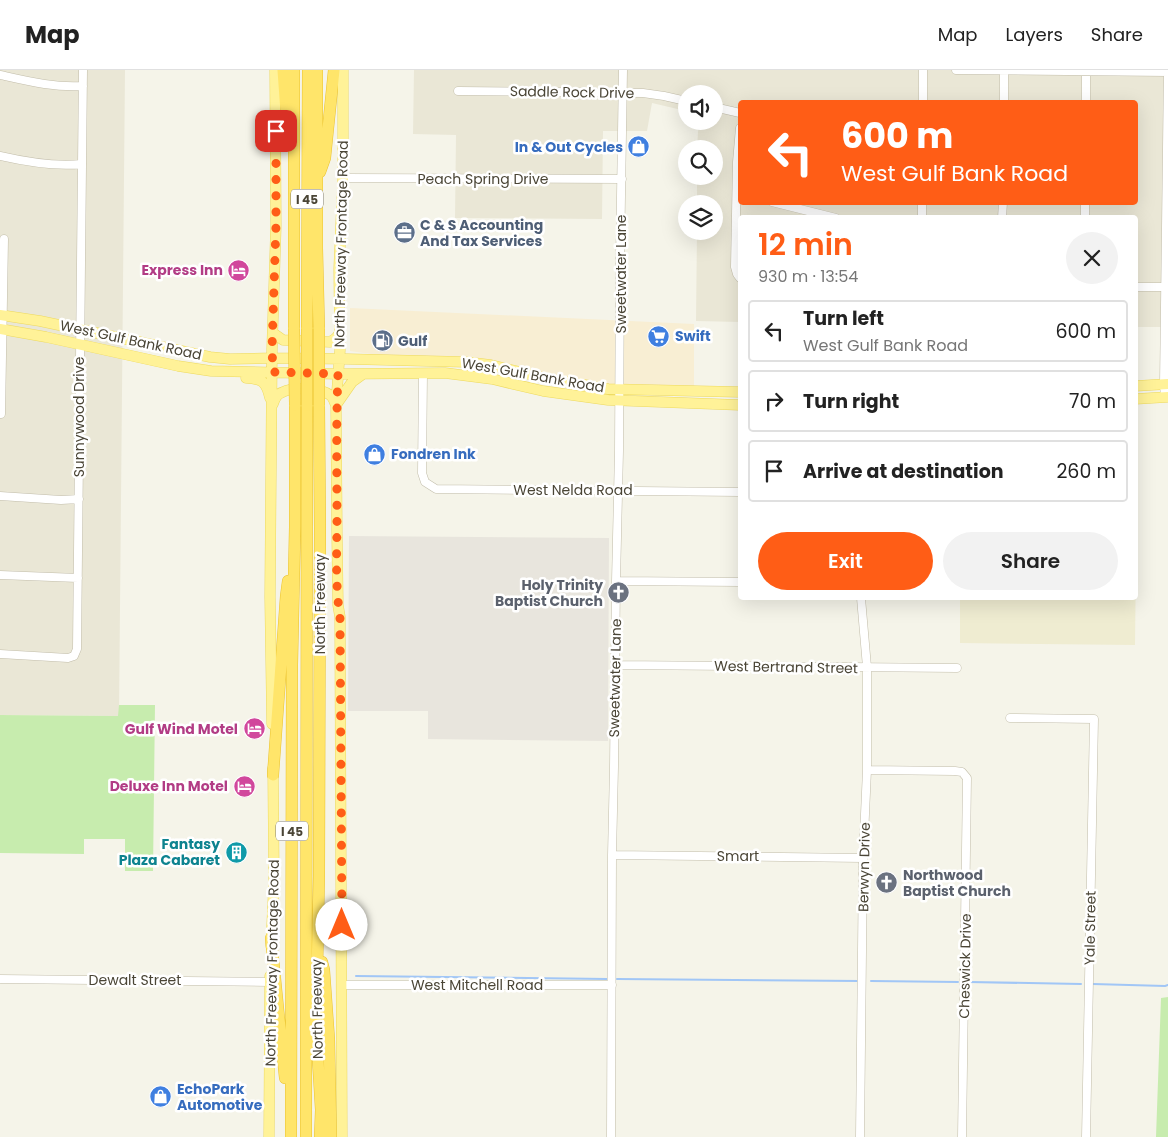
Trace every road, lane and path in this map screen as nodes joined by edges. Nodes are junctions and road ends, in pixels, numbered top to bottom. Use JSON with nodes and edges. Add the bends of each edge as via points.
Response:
{"nodes":[{"id":1,"x":83,"y":70,"type":"edge"},
{"id":2,"x":275,"y":70,"type":"edge"},
{"id":3,"x":283,"y":70,"type":"edge"},
{"id":4,"x":294,"y":70,"type":"edge"},
{"id":5,"x":308,"y":70,"type":"edge"},
{"id":6,"x":317,"y":70,"type":"edge"},
{"id":7,"x":334,"y":70,"type":"edge"},
{"id":8,"x":343,"y":70,"type":"edge"},
{"id":9,"x":623,"y":70,"type":"edge"},
{"id":10,"x":923,"y":70,"type":"edge"},
{"id":11,"x":956,"y":70,"type":"edge"},
{"id":12,"x":1004,"y":70,"type":"edge"},
{"id":13,"x":1086,"y":71,"type":"edge"},
{"id":14,"x":1168,"y":72,"type":"edge"},
{"id":15,"x":0,"y":75,"type":"edge"},
{"id":16,"x":83,"y":86,"type":"junction"},
{"id":17,"x":458,"y":91,"type":"dead end"},
{"id":18,"x":623,"y":92,"type":"junction"},
{"id":19,"x":678,"y":99,"type":"edge"},
{"id":20,"x":923,"y":100,"type":"edge"},
{"id":21,"x":1004,"y":100,"type":"edge"},
{"id":22,"x":1086,"y":100,"type":"edge"},
{"id":23,"x":723,"y":109,"type":"edge"},
{"id":24,"x":738,"y":113,"type":"edge"},
{"id":25,"x":738,"y":151,"type":"edge"},
{"id":26,"x":0,"y":156,"type":"edge"},
{"id":27,"x":82,"y":164,"type":"junction"},
{"id":28,"x":343,"y":178,"type":"junction"},
{"id":29,"x":622,"y":179,"type":"junction"},
{"id":30,"x":317,"y":180,"type":"junction"},
{"id":31,"x":738,"y":199,"type":"edge"},
{"id":32,"x":784,"y":205,"type":"edge"},
{"id":33,"x":294,"y":207,"type":"junction"},
{"id":34,"x":824,"y":215,"type":"edge"},
{"id":35,"x":4,"y":239,"type":"dead end"},
{"id":36,"x":738,"y":275,"type":"edge"},
{"id":37,"x":1138,"y":287,"type":"edge"},
{"id":38,"x":1167,"y":287,"type":"edge"},
{"id":39,"x":1,"y":315,"type":"edge"},
{"id":40,"x":1,"y":329,"type":"edge"},
{"id":41,"x":313,"y":329,"type":"junction"},
{"id":42,"x":80,"y":330,"type":"junction"},
{"id":43,"x":273,"y":333,"type":"junction"},
{"id":44,"x":340,"y":333,"type":"junction"},
{"id":45,"x":80,"y":344,"type":"junction"},
{"id":46,"x":180,"y":351,"type":"junction"},
{"id":47,"x":273,"y":358,"type":"junction"},
{"id":48,"x":339,"y":359,"type":"junction"},
{"id":49,"x":370,"y":360,"type":"junction"},
{"id":50,"x":178,"y":366,"type":"junction"},
{"id":51,"x":233,"y":372,"type":"junction"},
{"id":52,"x":273,"y":372,"type":"junction"},
{"id":53,"x":366,"y":373,"type":"junction"},
{"id":54,"x":423,"y":373,"type":"junction"},
{"id":55,"x":338,"y":374,"type":"junction"},
{"id":56,"x":1166,"y":384,"type":"edge"},
{"id":57,"x":1138,"y":386,"type":"edge"},
{"id":58,"x":738,"y":392,"type":"edge"},
{"id":59,"x":619,"y":395,"type":"junction"},
{"id":60,"x":1166,"y":397,"type":"edge"},
{"id":61,"x":1138,"y":399,"type":"edge"},
{"id":62,"x":336,"y":405,"type":"junction"},
{"id":63,"x":738,"y":405,"type":"edge"},
{"id":64,"x":272,"y":406,"type":"junction"},
{"id":65,"x":1,"y":414,"type":"edge"},
{"id":66,"x":618,"y":490,"type":"junction"},
{"id":67,"x":738,"y":492,"type":"edge"},
{"id":68,"x":0,"y":496,"type":"edge"},
{"id":69,"x":79,"y":499,"type":"junction"},
{"id":70,"x":296,"y":527,"type":"junction"},
{"id":71,"x":0,"y":575,"type":"edge"},
{"id":72,"x":78,"y":578,"type":"junction"},
{"id":73,"x":616,"y":581,"type":"junction"},
{"id":74,"x":738,"y":582,"type":"edge"},
{"id":75,"x":860,"y":600,"type":"edge"},
{"id":76,"x":0,"y":654,"type":"edge"},
{"id":77,"x":615,"y":665,"type":"junction"},
{"id":78,"x":867,"y":668,"type":"junction"},
{"id":79,"x":957,"y":668,"type":"dead end"},
{"id":80,"x":1010,"y":718,"type":"dead end"},
{"id":81,"x":867,"y":770,"type":"junction"},
{"id":82,"x":273,"y":775,"type":"junction"},
{"id":83,"x":612,"y":855,"type":"junction"},
{"id":84,"x":863,"y":858,"type":"junction"},
{"id":85,"x":271,"y":938,"type":"junction"},
{"id":86,"x":317,"y":938,"type":"junction"},
{"id":87,"x":0,"y":979,"type":"edge"},
{"id":88,"x":270,"y":982,"type":"junction"},
{"id":89,"x":342,"y":985,"type":"junction"},
{"id":90,"x":612,"y":985,"type":"junction"},
{"id":91,"x":291,"y":1136,"type":"edge"},
{"id":92,"x":270,"y":1137,"type":"edge"},
{"id":93,"x":306,"y":1137,"type":"edge"},
{"id":94,"x":320,"y":1137,"type":"edge"},
{"id":95,"x":331,"y":1137,"type":"edge"},
{"id":96,"x":342,"y":1137,"type":"edge"},
{"id":97,"x":611,"y":1137,"type":"edge"},
{"id":98,"x":860,"y":1137,"type":"edge"},
{"id":99,"x":962,"y":1137,"type":"edge"},
{"id":100,"x":1086,"y":1137,"type":"edge"}],
"edges":[{"from":1,"to":16,"type":"street","name":"Sunnywood Drive"},
{"from":2,"to":43,"type":"main road","name":"North Freeway Frontage Road"},
{"from":3,"to":33,"type":"highway"},
{"from":4,"to":33,"type":"highway","name":"North Freeway","number":"I 45"},
{"from":5,"to":41,"type":"highway","name":"North Freeway","number":"I 45"},
{"from":6,"to":30,"type":"highway","name":"North Freeway","number":"I 45"},
{"from":7,"to":30,"type":"highway","via":[[325,158]]},
{"from":8,"to":28,"type":"main road","name":"North Freeway Frontage Road"},
{"from":9,"to":18,"type":"street","name":"Sweetwater Lane"},
{"from":10,"to":20,"type":"street"},
{"from":11,"to":12,"type":"street"},
{"from":12,"to":13,"type":"street"},
{"from":12,"to":21,"type":"street"},
{"from":13,"to":14,"type":"street"},
{"from":13,"to":22,"type":"street"},
{"from":14,"to":38,"type":"street"},
{"from":15,"to":16,"type":"street","via":[[44,84]]},
{"from":16,"to":27,"type":"street","name":"Sunnywood Drive"},
{"from":17,"to":18,"type":"street","name":"Saddle Rock Drive"},
{"from":18,"to":19,"type":"street","name":"Saddle Rock Drive"},
{"from":18,"to":29,"type":"street","name":"Sweetwater Lane"},
{"from":23,"to":24,"type":"street"},
{"from":25,"to":31,"type":"street"},
{"from":26,"to":27,"type":"street","via":[[37,163]]},
{"from":27,"to":42,"type":"street","name":"Sunnywood Drive"},
{"from":28,"to":29,"type":"street","name":"Peach Spring Drive"},
{"from":28,"to":44,"type":"main road","name":"North Freeway Frontage Road"},
{"from":29,"to":59,"type":"street","name":"Sweetwater Lane"},
{"from":30,"to":41,"type":"highway","name":"North Freeway","number":"I 45"},
{"from":31,"to":36,"type":"street","via":[[735,267]]},
{"from":32,"to":34,"type":"street"},
{"from":33,"to":70,"type":"highway","name":"North Freeway","number":"I 45","bridge":true},
{"from":35,"to":39,"type":"street"},
{"from":37,"to":38,"type":"street"},
{"from":38,"to":56,"type":"street"},
{"from":39,"to":40,"type":"street"},
{"from":39,"to":42,"type":"main road","name":"West Gulf Bank Road"},
{"from":40,"to":45,"type":"main road","name":"West Gulf Bank Road"},
{"from":40,"to":65,"type":"street"},
{"from":41,"to":86,"type":"highway","name":"North Freeway","number":"I 45","bridge":true,"via":[[320,405]]},
{"from":41,"to":93,"type":"highway","name":"North Freeway","number":"I 45","bridge":true,"via":[[307,404]]},
{"from":42,"to":45,"type":"street","name":"Sunnywood Drive"},
{"from":42,"to":46,"type":"main road","name":"West Gulf Bank Road"},
{"from":43,"to":44,"type":"main road","via":[[282,340],[330,342]]},
{"from":43,"to":47,"type":"main road","name":"North Freeway Frontage Road"},
{"from":44,"to":48,"type":"main road","name":"North Freeway Frontage Road"},
{"from":45,"to":50,"type":"main road","name":"West Gulf Bank Road"},
{"from":45,"to":69,"type":"street","name":"Sunnywood Drive"},
{"from":46,"to":47,"type":"main road","name":"West Gulf Bank Road","via":[[230,359]]},
{"from":46,"to":50,"type":"main road"},
{"from":47,"to":48,"type":"main road","name":"West Gulf Bank Road"},
{"from":47,"to":52,"type":"main road","name":"North Freeway Frontage Road"},
{"from":48,"to":49,"type":"main road","name":"West Gulf Bank Road"},
{"from":48,"to":55,"type":"main road","name":"North Freeway Frontage Road"},
{"from":49,"to":53,"type":"main road"},
{"from":49,"to":59,"type":"main road","name":"West Gulf Bank Road","via":[[466,362],[608,389]]},
{"from":50,"to":51,"type":"main road","name":"West Gulf Bank Road"},
{"from":51,"to":52,"type":"main road","name":"West Gulf Bank Road"},
{"from":51,"to":64,"type":"main road","via":[[243,378],[263,382]]},
{"from":52,"to":55,"type":"main road","name":"West Gulf Bank Road"},
{"from":52,"to":64,"type":"main road","name":"North Freeway Frontage Road"},
{"from":53,"to":54,"type":"main road","name":"West Gulf Bank Road"},
{"from":53,"to":55,"type":"main road","name":"West Gulf Bank Road"},
{"from":53,"to":62,"type":"main road","via":[[352,382]]},
{"from":54,"to":59,"type":"main road","name":"West Gulf Bank Road","via":[[469,375],[592,398]]},
{"from":54,"to":66,"type":"street","name":"West Nelda Road","via":[[422,473],[425,482],[436,489]]},
{"from":55,"to":62,"type":"main road","name":"North Freeway Frontage Road"},
{"from":56,"to":57,"type":"main road"},
{"from":56,"to":60,"type":"street"},
{"from":58,"to":59,"type":"main road","name":"West Gulf Bank Road"},
{"from":59,"to":63,"type":"main road","name":"West Gulf Bank Road"},
{"from":59,"to":66,"type":"street","name":"Sweetwater Lane"},
{"from":60,"to":61,"type":"main road"},
{"from":62,"to":64,"type":"main road","via":[[329,394],[300,389],[280,393]]},
{"from":62,"to":89,"type":"main road","name":"North Freeway Frontage Road"},
{"from":64,"to":82,"type":"main road","name":"North Freeway Frontage Road","via":[[270,597]]},
{"from":66,"to":67,"type":"street","name":"West Nelda Road"},
{"from":66,"to":73,"type":"street","name":"Sweetwater Lane"},
{"from":68,"to":69,"type":"street"},
{"from":69,"to":72,"type":"street","name":"Sunnywood Drive"},
{"from":70,"to":82,"type":"highway","via":[[286,596]]},
{"from":70,"to":91,"type":"highway","name":"North Freeway","number":"I 45","via":[[292,665]]},
{"from":71,"to":72,"type":"street"},
{"from":72,"to":76,"type":"street","name":"Sunnywood Drive","via":[[77,649],[74,656]]},
{"from":73,"to":74,"type":"street"},
{"from":73,"to":77,"type":"street","name":"Sweetwater Lane"},
{"from":75,"to":78,"type":"street","name":"Berwyn Drive"},
{"from":77,"to":78,"type":"street","name":"West Bertrand Street"},
{"from":77,"to":83,"type":"street","name":"Sweetwater Lane"},
{"from":78,"to":79,"type":"street","name":"West Bertrand Street"},
{"from":78,"to":81,"type":"street","name":"Berwyn Drive"},
{"from":80,"to":100,"type":"street","name":"Yale Street","via":[[1094,719]]},
{"from":81,"to":84,"type":"street","name":"Berwyn Drive"},
{"from":81,"to":99,"type":"street","name":"Cheswick Drive","via":[[955,771],[962,772],[966,778]]},
{"from":82,"to":85,"type":"main road","name":"North Freeway Frontage Road"},
{"from":83,"to":84,"type":"street","name":"Smart"},
{"from":83,"to":90,"type":"street","name":"Sweetwater Lane"},
{"from":84,"to":98,"type":"street","name":"Berwyn Drive"},
{"from":85,"to":88,"type":"main road","name":"North Freeway Frontage Road"},
{"from":85,"to":91,"type":"highway"},
{"from":86,"to":94,"type":"highway","name":"North Freeway","number":"I 45"},
{"from":86,"to":95,"type":"highway","via":[[324,970],[329,1039]]},
{"from":87,"to":88,"type":"street","name":"Dewalt Street"},
{"from":88,"to":92,"type":"main road","name":"North Freeway Frontage Road"},
{"from":89,"to":90,"type":"street","name":"West Mitchell Road"},
{"from":89,"to":96,"type":"main road","name":"North Freeway Frontage Road"},
{"from":90,"to":97,"type":"street","name":"Sweetwater Lane"}]}
